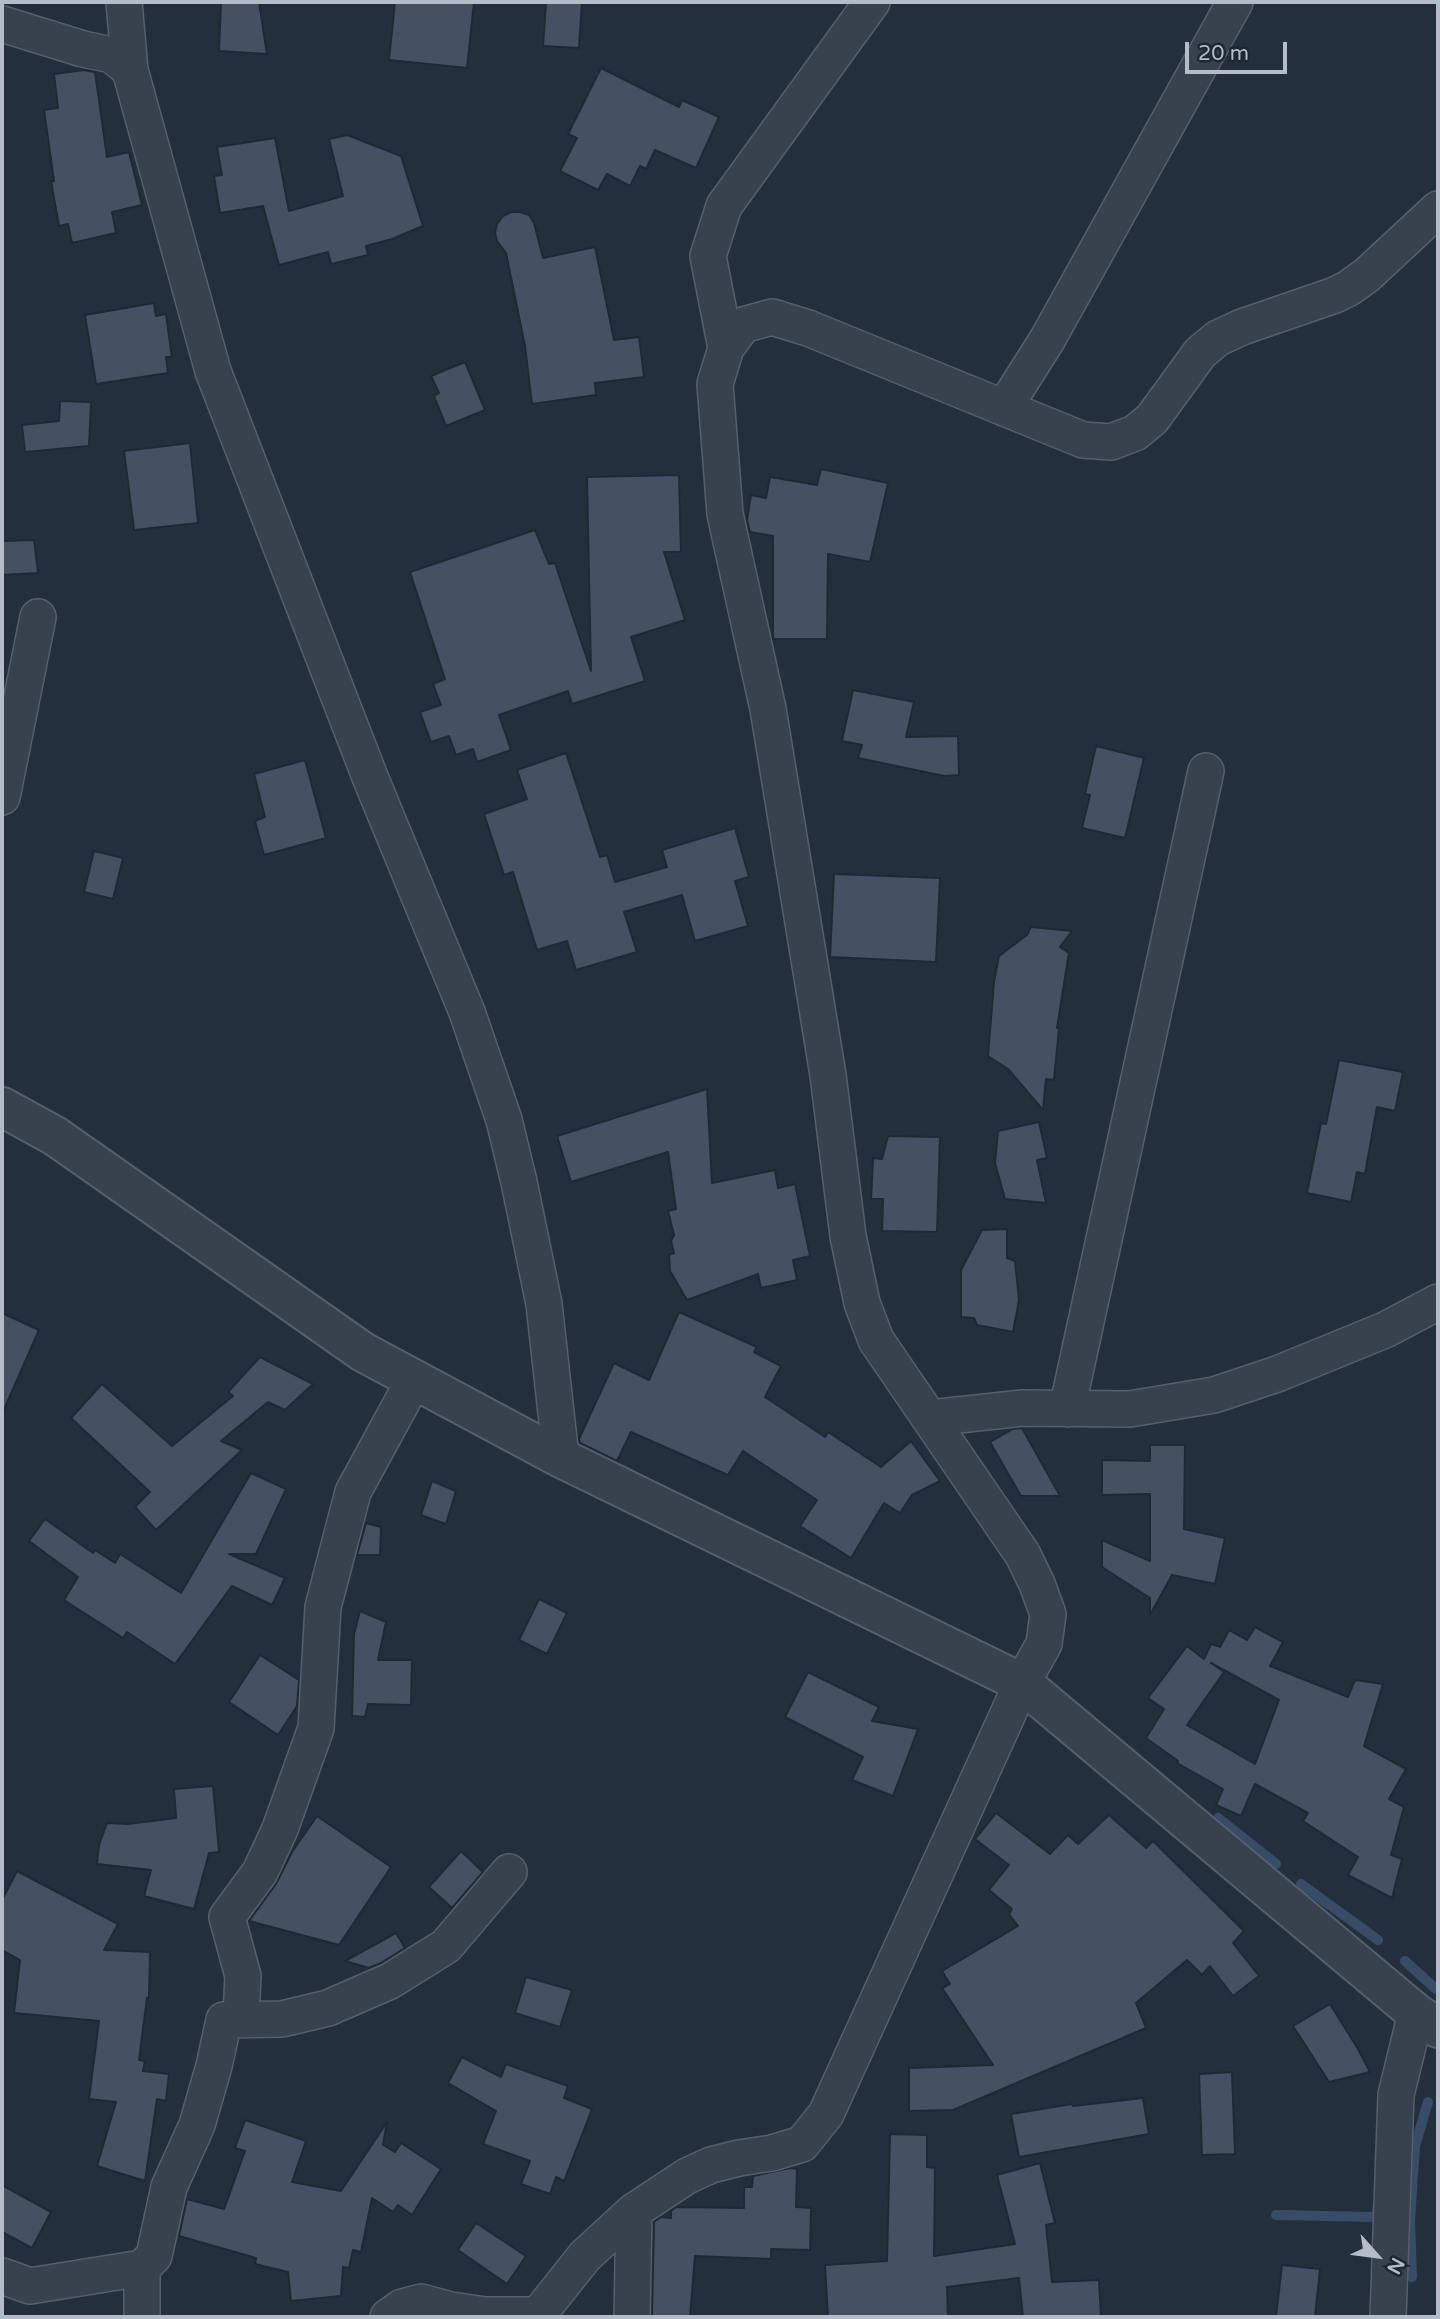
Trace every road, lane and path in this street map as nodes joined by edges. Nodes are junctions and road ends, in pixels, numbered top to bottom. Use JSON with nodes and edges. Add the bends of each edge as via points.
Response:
{"nodes":[{"id":1,"x":124,"y":2,"type":"edge"},
{"id":2,"x":872,"y":2,"type":"edge"},
{"id":3,"x":1235,"y":2,"type":"edge"},
{"id":4,"x":2,"y":24,"type":"edge"},
{"id":5,"x":130,"y":70,"type":"junction"},
{"id":6,"x":1438,"y":209,"type":"edge"},
{"id":7,"x":726,"y":348,"type":"junction"},
{"id":8,"x":1004,"y":408,"type":"junction"},
{"id":9,"x":38,"y":617,"type":"dead end"},
{"id":10,"x":1206,"y":771,"type":"dead end"},
{"id":11,"x":2,"y":797,"type":"edge"},
{"id":12,"x":2,"y":1107,"type":"edge"},
{"id":13,"x":1438,"y":1302,"type":"edge"},
{"id":14,"x":414,"y":1380,"type":"junction"},
{"id":15,"x":1067,"y":1409,"type":"junction"},
{"id":16,"x":930,"y":1418,"type":"junction"},
{"id":17,"x":561,"y":1458,"type":"junction"},
{"id":18,"x":1022,"y":1684,"type":"junction"},
{"id":19,"x":509,"y":1872,"type":"dead end"},
{"id":20,"x":224,"y":2020,"type":"junction"},
{"id":21,"x":1427,"y":2021,"type":"edge"},
{"id":22,"x":634,"y":2211,"type":"junction"},
{"id":23,"x":142,"y":2267,"type":"junction"},
{"id":24,"x":2,"y":2276,"type":"edge"},
{"id":25,"x":142,"y":2317,"type":"edge"},
{"id":26,"x":388,"y":2317,"type":"edge"},
{"id":27,"x":632,"y":2317,"type":"edge"},
{"id":28,"x":1388,"y":2317,"type":"edge"}],
"edges":[{"from":1,"to":5,"type":"street"},
{"from":2,"to":7,"type":"street","via":[[724,206],[708,256]]},
{"from":3,"to":8,"type":"street","via":[[1047,340]]},
{"from":4,"to":5,"type":"street","via":[[112,55]]},
{"from":5,"to":17,"type":"street","via":[[213,371],[467,1012],[504,1120],[544,1304]]},
{"from":6,"to":8,"type":"street","via":[[1349,288],[1218,338],[1200,353],[1152,419],[1135,433],[1111,442],[1083,440]]},
{"from":7,"to":8,"type":"street","via":[[743,325],[772,317]]},
{"from":7,"to":16,"type":"street","via":[[715,384],[724,514],[768,709],[828,1075],[848,1236],[862,1303],[876,1340]]},
{"from":9,"to":11,"type":"street"},
{"from":10,"to":15,"type":"street"},
{"from":12,"to":14,"type":"street","via":[[55,1136],[363,1352]]},
{"from":13,"to":15,"type":"street","via":[[1373,1335],[1214,1395],[1130,1409]]},
{"from":14,"to":17,"type":"street"},
{"from":14,"to":20,"type":"street","via":[[353,1492],[323,1607],[317,1728],[260,1872],[228,1917],[243,1976],[242,2002],[241,2016]]},
{"from":15,"to":16,"type":"street","via":[[1023,1408]]},
{"from":16,"to":18,"type":"street","via":[[1023,1555],[1048,1614],[1044,1644]]},
{"from":17,"to":18,"type":"street"},
{"from":18,"to":21,"type":"street"},
{"from":18,"to":22,"type":"street","via":[[826,2114],[802,2144],[711,2165]]},
{"from":19,"to":20,"type":"street","via":[[446,1946],[390,1981],[328,2008],[282,2019]]},
{"from":20,"to":23,"type":"street","via":[[197,2125],[169,2187],[154,2256]]},
{"from":21,"to":28,"type":"street","via":[[1396,2095]]},
{"from":22,"to":26,"type":"street","via":[[585,2256],[538,2315],[485,2315],[421,2302]]},
{"from":22,"to":27,"type":"street"},
{"from":23,"to":24,"type":"street","via":[[30,2286]]},
{"from":23,"to":25,"type":"street"}]}
